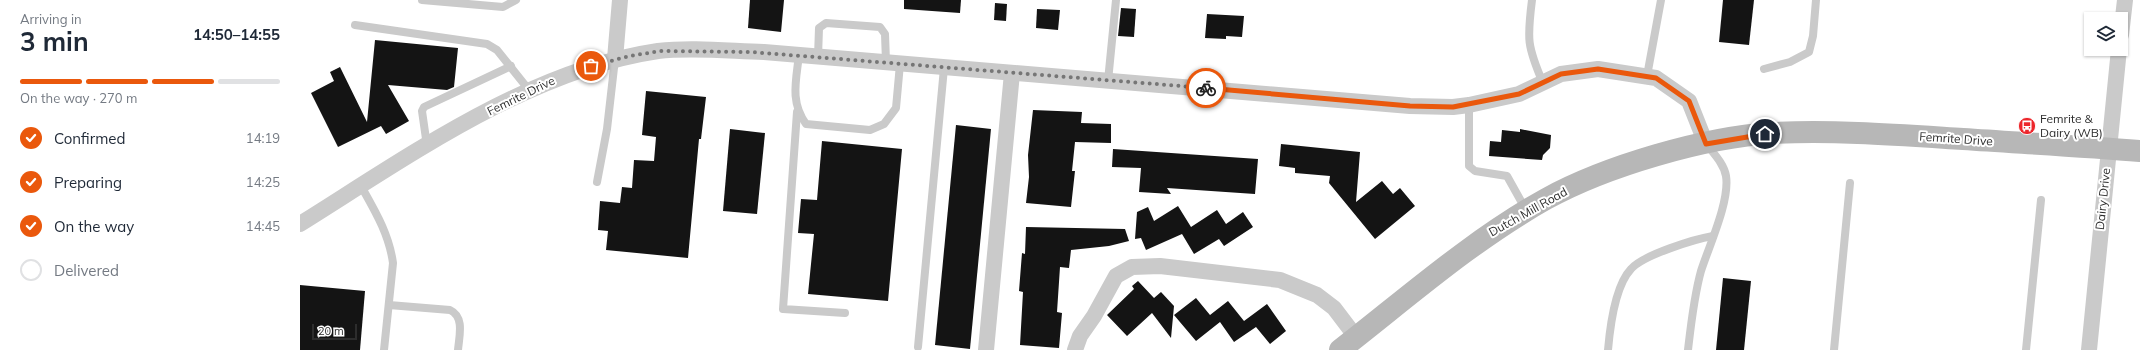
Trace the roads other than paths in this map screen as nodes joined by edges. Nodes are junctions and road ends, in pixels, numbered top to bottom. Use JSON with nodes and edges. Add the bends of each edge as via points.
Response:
{"nodes":[{"id":1,"x":422,"y":0,"type":"edge"},
{"id":2,"x":516,"y":0,"type":"edge"},
{"id":3,"x":620,"y":0,"type":"edge"},
{"id":4,"x":1116,"y":0,"type":"edge"},
{"id":5,"x":1532,"y":0,"type":"edge"},
{"id":6,"x":1661,"y":0,"type":"edge"},
{"id":7,"x":1816,"y":0,"type":"edge"},
{"id":8,"x":2125,"y":0,"type":"edge"},
{"id":9,"x":2124,"y":12,"type":"edge"},
{"id":10,"x":355,"y":25,"type":"dead end"},
{"id":11,"x":799,"y":55,"type":"junction"},
{"id":12,"x":2118,"y":56,"type":"edge"},
{"id":13,"x":818,"y":57,"type":"junction"},
{"id":14,"x":615,"y":59,"type":"junction"},
{"id":15,"x":893,"y":63,"type":"junction"},
{"id":16,"x":511,"y":66,"type":"junction"},
{"id":17,"x":944,"y":68,"type":"junction"},
{"id":18,"x":1764,"y":69,"type":"dead end"},
{"id":19,"x":1012,"y":73,"type":"junction"},
{"id":20,"x":1647,"y":76,"type":"junction"},
{"id":21,"x":1108,"y":81,"type":"junction"},
{"id":22,"x":1543,"y":83,"type":"junction"},
{"id":23,"x":529,"y":90,"type":"junction"},
{"id":24,"x":1469,"y":105,"type":"junction"},
{"id":25,"x":797,"y":112,"type":"junction"},
{"id":26,"x":1772,"y":134,"type":"joint"},
{"id":27,"x":1706,"y":144,"type":"junction"},
{"id":28,"x":426,"y":146,"type":"junction"},
{"id":29,"x":2108,"y":148,"type":"junction"},
{"id":30,"x":2140,"y":151,"type":"edge"},
{"id":31,"x":597,"y":182,"type":"dead end"},
{"id":32,"x":1850,"y":183,"type":"dead end"},
{"id":33,"x":361,"y":186,"type":"junction"},
{"id":34,"x":2041,"y":200,"type":"dead end"},
{"id":35,"x":1527,"y":211,"type":"junction"},
{"id":36,"x":300,"y":224,"type":"edge"},
{"id":37,"x":1713,"y":236,"type":"junction"},
{"id":38,"x":389,"y":305,"type":"junction"},
{"id":39,"x":845,"y":313,"type":"dead end"},
{"id":40,"x":1348,"y":344,"type":"edge"},
{"id":41,"x":918,"y":347,"type":"dead end"},
{"id":42,"x":384,"y":350,"type":"edge"},
{"id":43,"x":458,"y":350,"type":"edge"},
{"id":44,"x":986,"y":350,"type":"edge"},
{"id":45,"x":1075,"y":350,"type":"edge"},
{"id":46,"x":1608,"y":350,"type":"edge"},
{"id":47,"x":1688,"y":350,"type":"edge"},
{"id":48,"x":1834,"y":350,"type":"edge"},
{"id":49,"x":2026,"y":350,"type":"edge"},
{"id":50,"x":2089,"y":350,"type":"edge"}],
"edges":[{"from":1,"to":2,"type":"lane","via":[[503,7]]},
{"from":3,"to":14,"type":"street"},
{"from":4,"to":21,"type":"lane"},
{"from":5,"to":22,"type":"lane","via":[[1527,36]]},
{"from":6,"to":20,"type":"lane"},
{"from":7,"to":18,"type":"lane","via":[[1809,52],[1790,62]]},
{"from":8,"to":9,"type":"street"},
{"from":10,"to":16,"type":"lane","via":[[487,44],[497,50]]},
{"from":11,"to":13,"type":"street","name":"Femrite Drive"},
{"from":11,"to":14,"type":"street","name":"Femrite Drive","via":[[700,50],[660,51]]},
{"from":11,"to":25,"type":"lane","via":[[795,93]]},
{"from":12,"to":29,"type":"street","name":"Dairy Drive"},
{"from":13,"to":15,"type":"street","name":"Femrite Drive"},
{"from":13,"to":15,"type":"lane","via":[[819,28],[826,23],[880,27],[885,34]]},
{"from":14,"to":23,"type":"street","name":"Femrite Drive"},
{"from":14,"to":31,"type":"lane","via":[[607,129]]},
{"from":15,"to":17,"type":"street","name":"Femrite Drive"},
{"from":15,"to":25,"type":"lane","via":[[896,108],[884,124],[870,130],[806,124]]},
{"from":16,"to":23,"type":"lane"},
{"from":16,"to":28,"type":"lane","via":[[424,107],[422,111]]},
{"from":17,"to":19,"type":"street","name":"Femrite Drive"},
{"from":17,"to":41,"type":"lane"},
{"from":19,"to":21,"type":"street","name":"Femrite Drive"},
{"from":19,"to":44,"type":"street"},
{"from":20,"to":22,"type":"street","name":"Femrite Drive","via":[[1598,69],[1561,74]]},
{"from":20,"to":27,"type":"street","name":"Femrite Drive","via":[[1656,78],[1689,101]]},
{"from":21,"to":24,"type":"street","name":"Femrite Drive","via":[[1410,106]]},
{"from":22,"to":24,"type":"street","name":"Femrite Drive","via":[[1519,94]]},
{"from":23,"to":28,"type":"street","name":"Femrite Drive"},
{"from":24,"to":35,"type":"lane","via":[[1469,166],[1475,171],[1507,176]]},
{"from":25,"to":39,"type":"lane","via":[[783,309]]},
{"from":26,"to":27,"type":"street","name":"Dutch Mill Road"},
{"from":26,"to":29,"type":"street","name":"Femrite Drive","via":[[1827,132],[1900,135]]},
{"from":27,"to":35,"type":"street","name":"Dutch Mill Road","via":[[1613,169],[1548,198]]},
{"from":27,"to":37,"type":"lane","via":[[1726,175],[1720,214]]},
{"from":28,"to":33,"type":"street","name":"Femrite Drive"},
{"from":29,"to":30,"type":"street","name":"Femrite Drive"},
{"from":29,"to":50,"type":"street","name":"Dairy Drive"},
{"from":32,"to":48,"type":"lane"},
{"from":33,"to":36,"type":"street","name":"Femrite Drive"},
{"from":33,"to":38,"type":"lane","via":[[380,218],[391,250]]},
{"from":34,"to":49,"type":"lane"},
{"from":35,"to":40,"type":"street","name":"Dutch Mill Road","via":[[1486,235]]},
{"from":37,"to":46,"type":"lane","via":[[1662,251],[1632,268],[1620,286]]},
{"from":37,"to":47,"type":"lane","via":[[1701,273]]},
{"from":38,"to":42,"type":"lane"},
{"from":38,"to":43,"type":"lane","via":[[455,312],[460,322]]},
{"from":40,"to":45,"type":"street","via":[[1334,308],[1317,295],[1280,280],[1160,266],[1132,267],[1116,276],[1080,336]]}]}
